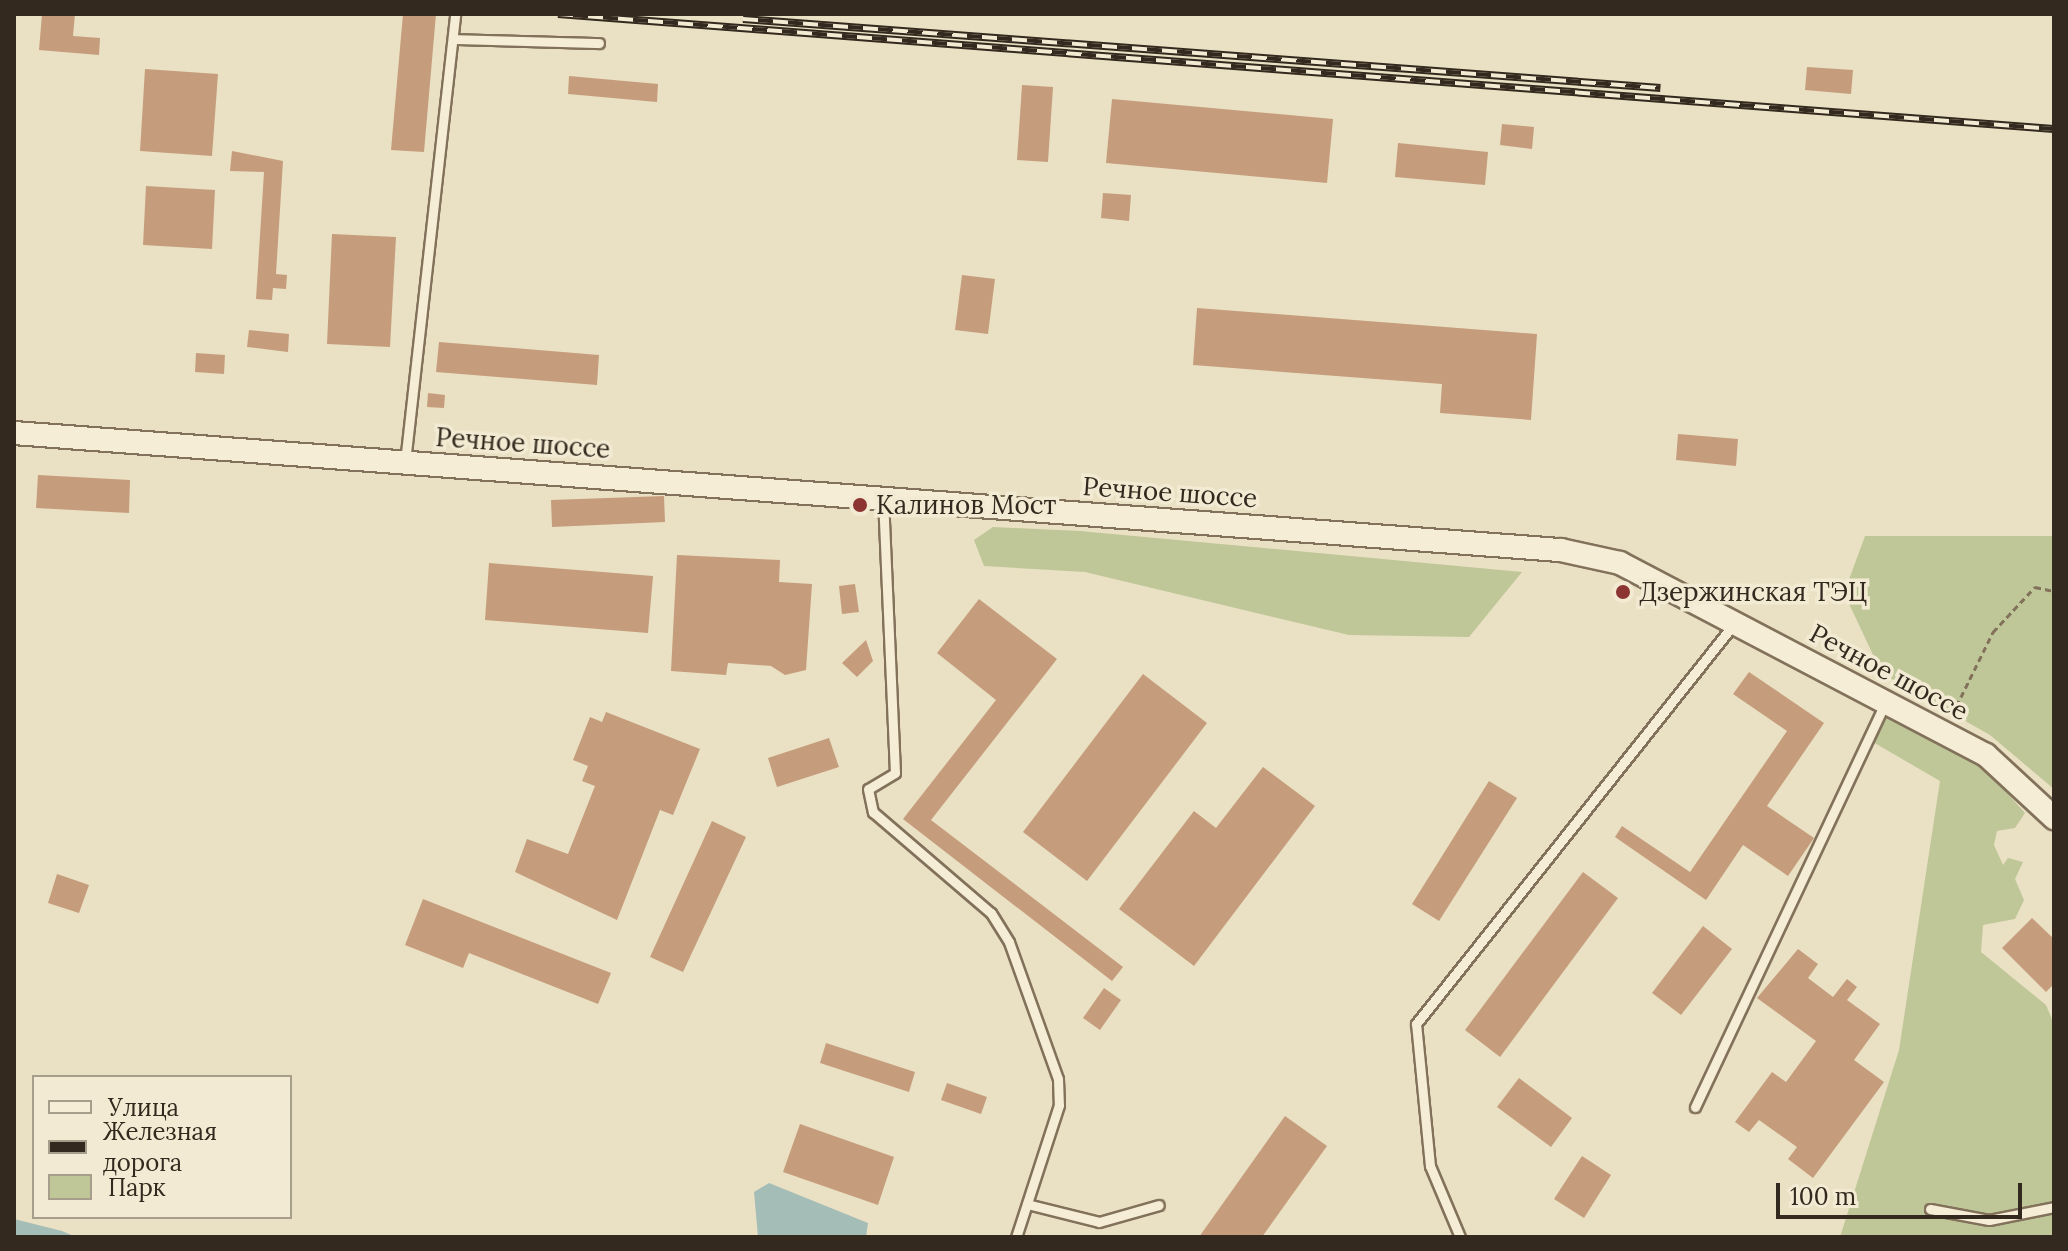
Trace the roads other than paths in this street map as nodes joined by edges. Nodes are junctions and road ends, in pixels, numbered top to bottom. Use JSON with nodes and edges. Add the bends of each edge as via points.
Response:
{"nodes":[{"id":1,"x":455,"y":14,"type":"edge"},
{"id":2,"x":453,"y":39,"type":"junction"},
{"id":3,"x":599,"y":43,"type":"dead end"},
{"id":4,"x":14,"y":433,"type":"edge"},
{"id":5,"x":405,"y":462,"type":"junction"},
{"id":6,"x":883,"y":498,"type":"junction"},
{"id":7,"x":1735,"y":622,"type":"junction"},
{"id":8,"x":1886,"y":702,"type":"junction"},
{"id":9,"x":2054,"y":818,"type":"edge"},
{"id":10,"x":1695,"y":1107,"type":"dead end"},
{"id":11,"x":1027,"y":1204,"type":"junction"},
{"id":12,"x":1159,"y":1205,"type":"dead end"},
{"id":13,"x":2054,"y":1207,"type":"edge"},
{"id":14,"x":1930,"y":1209,"type":"dead end"},
{"id":15,"x":1016,"y":1237,"type":"edge"},
{"id":16,"x":1460,"y":1237,"type":"edge"}],
"edges":[{"from":1,"to":2,"type":"lane"},
{"from":2,"to":3,"type":"lane"},
{"from":2,"to":5,"type":"lane"},
{"from":4,"to":5,"type":"street","name":"Речное шоссе"},
{"from":5,"to":6,"type":"street","name":"Речное шоссе"},
{"from":6,"to":7,"type":"street","name":"Речное шоссе","via":[[1561,550],[1620,563]]},
{"from":6,"to":11,"type":"lane","via":[[895,773],[868,789],[880,823],[991,913],[1009,942],[1058,1079],[1059,1105]]},
{"from":7,"to":8,"type":"street","name":"Речное шоссе"},
{"from":7,"to":16,"type":"lane","via":[[1416,1024],[1430,1166]]},
{"from":8,"to":9,"type":"street","name":"Речное шоссе","via":[[1986,755]]},
{"from":8,"to":10,"type":"lane"},
{"from":11,"to":12,"type":"lane","via":[[1099,1222]]},
{"from":11,"to":15,"type":"lane"},
{"from":13,"to":14,"type":"lane","via":[[1989,1220]]}]}
